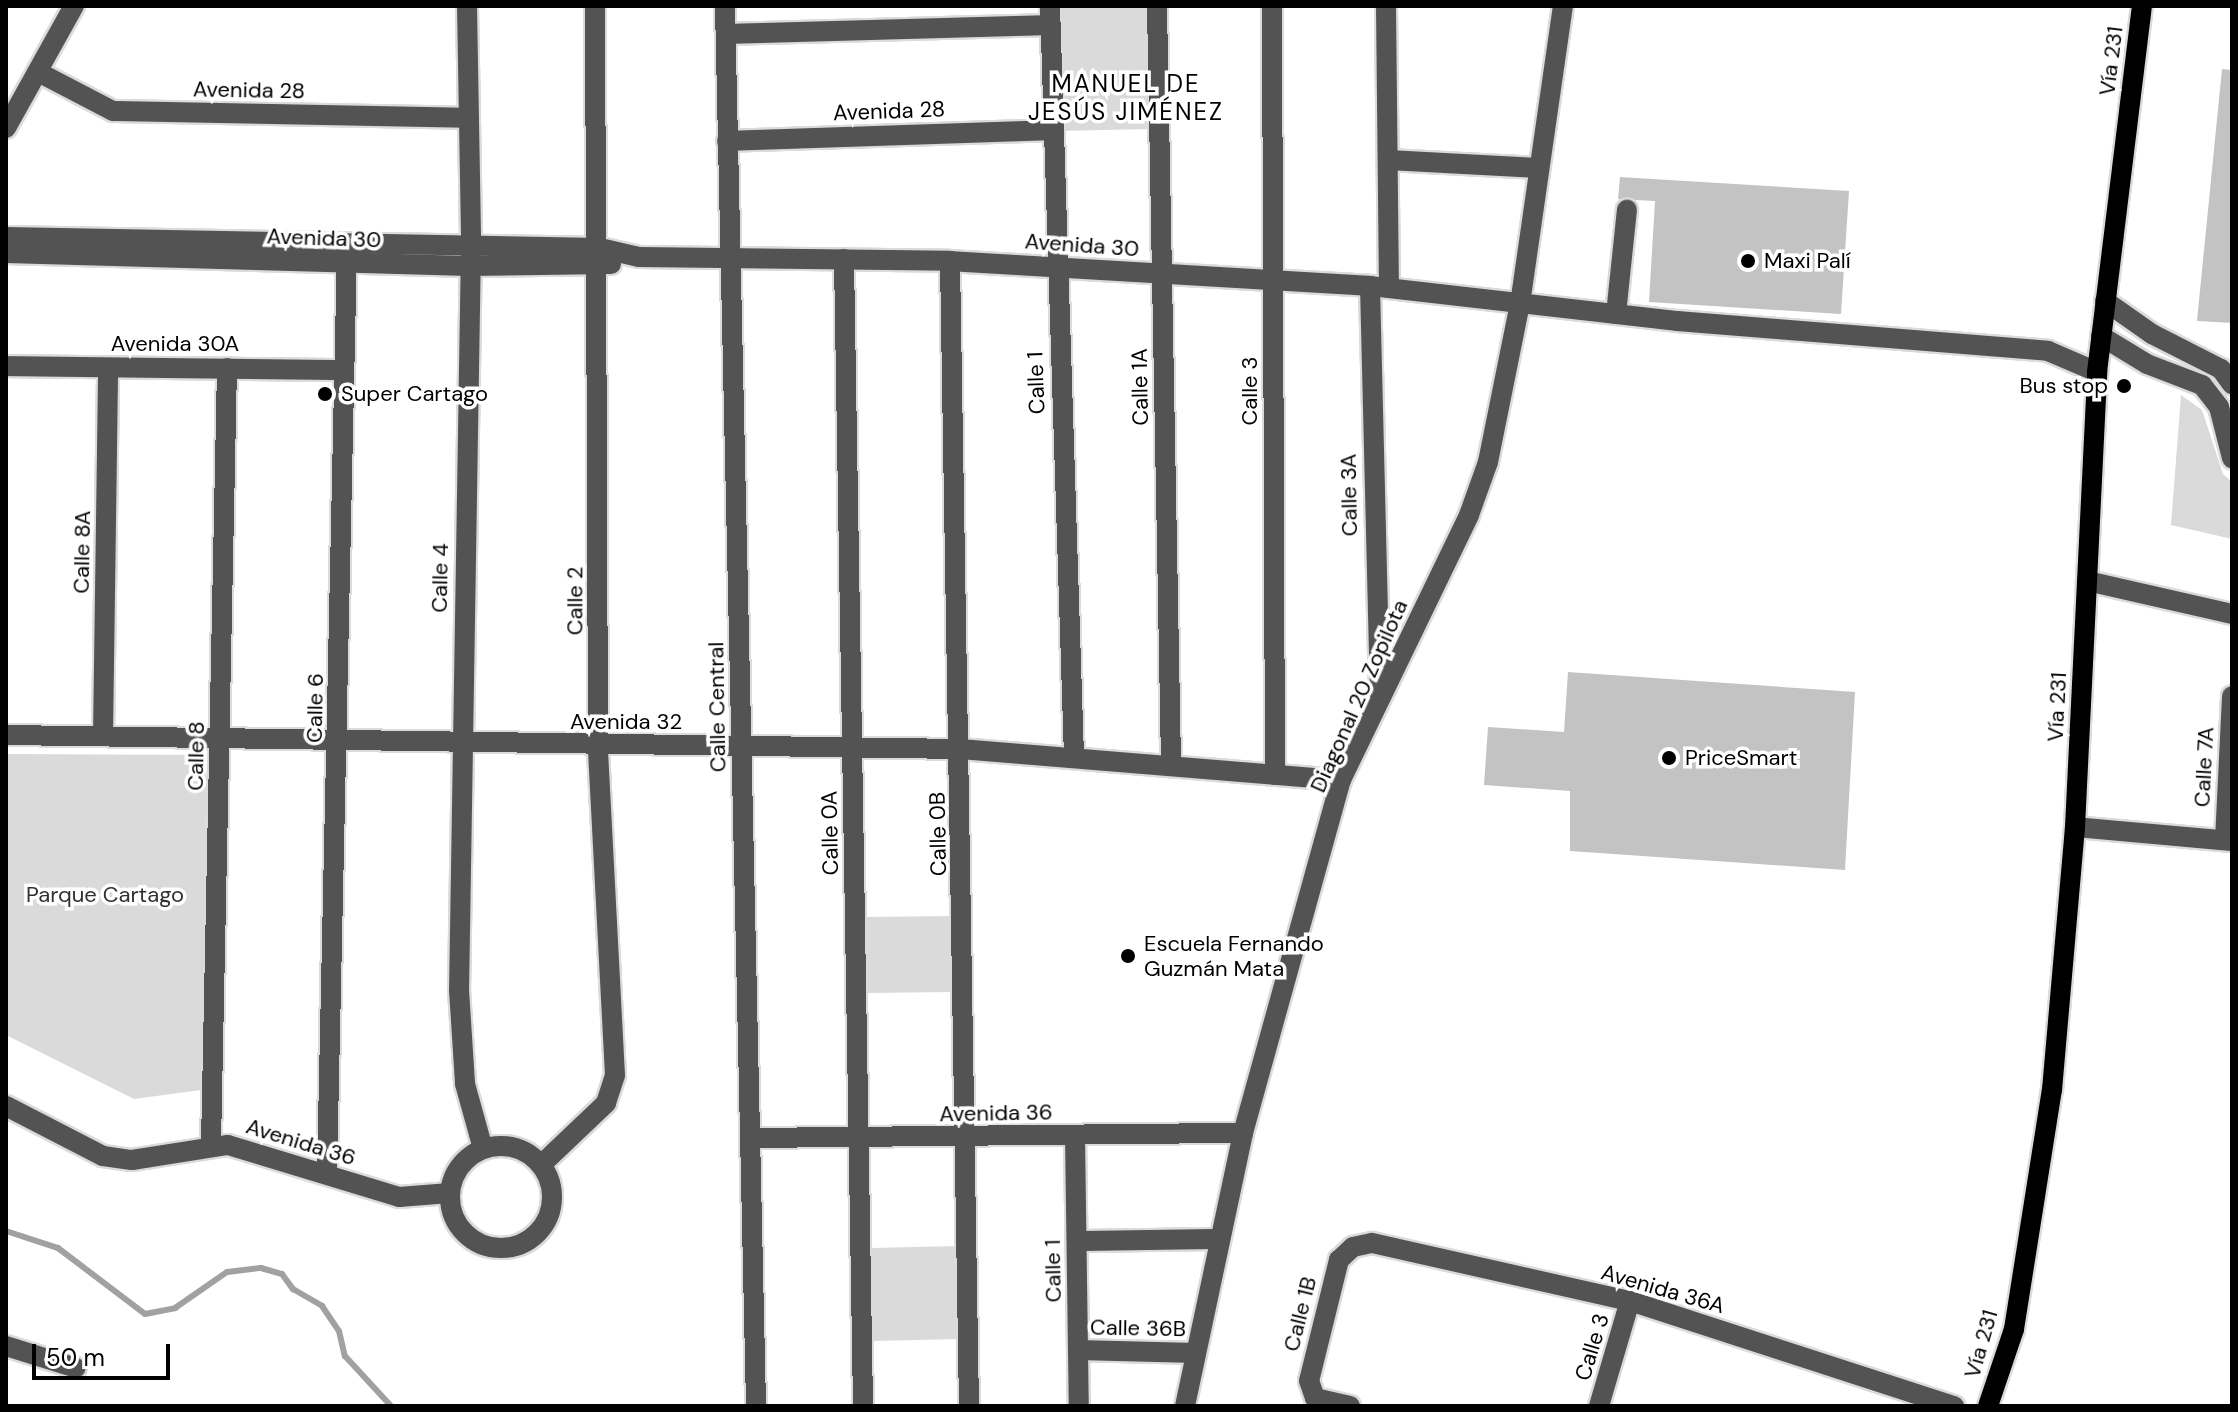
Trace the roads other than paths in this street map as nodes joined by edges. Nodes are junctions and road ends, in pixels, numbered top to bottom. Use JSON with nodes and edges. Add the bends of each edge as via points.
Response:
{"nodes":[{"id":1,"x":74,"y":6,"type":"edge"},
{"id":2,"x":467,"y":6,"type":"edge"},
{"id":3,"x":595,"y":6,"type":"edge"},
{"id":4,"x":725,"y":6,"type":"edge"},
{"id":5,"x":1157,"y":6,"type":"edge"},
{"id":6,"x":1272,"y":6,"type":"edge"},
{"id":7,"x":1386,"y":6,"type":"edge"},
{"id":8,"x":1563,"y":6,"type":"edge"},
{"id":9,"x":2142,"y":6,"type":"edge"},
{"id":10,"x":1050,"y":16,"type":"edge"},
{"id":11,"x":726,"y":34,"type":"junction"},
{"id":12,"x":38,"y":72,"type":"junction"},
{"id":13,"x":468,"y":118,"type":"junction"},
{"id":14,"x":6,"y":128,"type":"edge"},
{"id":15,"x":1053,"y":130,"type":"junction"},
{"id":16,"x":727,"y":141,"type":"junction"},
{"id":17,"x":1389,"y":160,"type":"junction"},
{"id":18,"x":1538,"y":168,"type":"junction"},
{"id":19,"x":1627,"y":210,"type":"dead end"},
{"id":20,"x":6,"y":237,"type":"edge"},
{"id":21,"x":6,"y":253,"type":"edge"},
{"id":22,"x":346,"y":254,"type":"junction"},
{"id":23,"x":470,"y":256,"type":"junction"},
{"id":24,"x":600,"y":258,"type":"junction"},
{"id":25,"x":844,"y":259,"type":"junction"},
{"id":26,"x":730,"y":260,"type":"junction"},
{"id":27,"x":950,"y":261,"type":"junction"},
{"id":28,"x":1056,"y":267,"type":"junction"},
{"id":29,"x":1162,"y":276,"type":"junction"},
{"id":30,"x":1273,"y":281,"type":"junction"},
{"id":31,"x":1380,"y":287,"type":"junction"},
{"id":32,"x":2105,"y":301,"type":"junction"},
{"id":33,"x":1520,"y":304,"type":"junction"},
{"id":34,"x":1616,"y":314,"type":"junction"},
{"id":35,"x":2101,"y":336,"type":"junction"},
{"id":36,"x":6,"y":366,"type":"edge"},
{"id":37,"x":108,"y":368,"type":"junction"},
{"id":38,"x":227,"y":368,"type":"junction"},
{"id":39,"x":2228,"y":369,"type":"edge"},
{"id":40,"x":344,"y":370,"type":"junction"},
{"id":41,"x":2097,"y":372,"type":"junction"},
{"id":42,"x":2210,"y":394,"type":"junction"},
{"id":43,"x":2232,"y":458,"type":"edge"},
{"id":44,"x":2087,"y":581,"type":"junction"},
{"id":45,"x":2232,"y":614,"type":"edge"},
{"id":46,"x":2232,"y":696,"type":"edge"},
{"id":47,"x":1380,"y":702,"type":"junction"},
{"id":48,"x":6,"y":735,"type":"edge"},
{"id":49,"x":103,"y":736,"type":"junction"},
{"id":50,"x":221,"y":738,"type":"junction"},
{"id":51,"x":339,"y":739,"type":"junction"},
{"id":52,"x":461,"y":741,"type":"junction"},
{"id":53,"x":743,"y":746,"type":"junction"},
{"id":54,"x":598,"y":747,"type":"junction"},
{"id":55,"x":853,"y":747,"type":"junction"},
{"id":56,"x":961,"y":749,"type":"junction"},
{"id":57,"x":1074,"y":758,"type":"junction"},
{"id":58,"x":1171,"y":766,"type":"junction"},
{"id":59,"x":1275,"y":775,"type":"junction"},
{"id":60,"x":1341,"y":780,"type":"junction"},
{"id":61,"x":2075,"y":827,"type":"junction"},
{"id":62,"x":2228,"y":841,"type":"edge"},
{"id":63,"x":6,"y":1106,"type":"edge"},
{"id":64,"x":1243,"y":1133,"type":"junction"},
{"id":65,"x":1075,"y":1136,"type":"junction"},
{"id":66,"x":750,"y":1138,"type":"junction"},
{"id":67,"x":859,"y":1138,"type":"junction"},
{"id":68,"x":966,"y":1138,"type":"junction"},
{"id":69,"x":211,"y":1144,"type":"junction"},
{"id":70,"x":483,"y":1149,"type":"junction"},
{"id":71,"x":541,"y":1165,"type":"junction"},
{"id":72,"x":327,"y":1171,"type":"junction"},
{"id":73,"x":450,"y":1193,"type":"junction"},
{"id":74,"x":1220,"y":1239,"type":"junction"},
{"id":75,"x":1077,"y":1241,"type":"junction"},
{"id":76,"x":1353,"y":1247,"type":"joint"},
{"id":77,"x":1630,"y":1301,"type":"junction"},
{"id":78,"x":6,"y":1346,"type":"edge"},
{"id":79,"x":1078,"y":1350,"type":"junction"},
{"id":80,"x":1196,"y":1353,"type":"junction"},
{"id":81,"x":76,"y":1368,"type":"dead end"},
{"id":82,"x":756,"y":1406,"type":"edge"},
{"id":83,"x":863,"y":1406,"type":"edge"},
{"id":84,"x":969,"y":1406,"type":"edge"},
{"id":85,"x":1079,"y":1406,"type":"edge"},
{"id":86,"x":1185,"y":1406,"type":"edge"},
{"id":87,"x":1350,"y":1406,"type":"edge"},
{"id":88,"x":1599,"y":1406,"type":"edge"},
{"id":89,"x":1954,"y":1406,"type":"edge"},
{"id":90,"x":1988,"y":1406,"type":"edge"}],
"edges":[{"from":1,"to":12,"type":"street"},
{"from":2,"to":13,"type":"street","name":"Calle 4"},
{"from":3,"to":24,"type":"street","name":"Calle 2"},
{"from":4,"to":11,"type":"street","name":"Calle Central"},
{"from":5,"to":29,"type":"street","name":"Calle 1A"},
{"from":6,"to":30,"type":"street","name":"Calle 3"},
{"from":7,"to":17,"type":"street","name":"Calle 3A"},
{"from":8,"to":18,"type":"street","name":"Diagonal 20 Zopilota"},
{"from":9,"to":32,"type":"main road","name":"Vía 231"},
{"from":10,"to":11,"type":"street"},
{"from":10,"to":15,"type":"street","name":"Calle 1"},
{"from":11,"to":16,"type":"street","name":"Calle Central"},
{"from":12,"to":13,"type":"street","name":"Avenida 28","via":[[113,111]]},
{"from":12,"to":14,"type":"street"},
{"from":13,"to":23,"type":"street","name":"Calle 4"},
{"from":15,"to":16,"type":"street","name":"Avenida 28"},
{"from":15,"to":28,"type":"street","name":"Calle 1"},
{"from":16,"to":26,"type":"street","name":"Calle Central"},
{"from":17,"to":18,"type":"street"},
{"from":17,"to":31,"type":"street","name":"Calle 3A"},
{"from":18,"to":33,"type":"street","name":"Diagonal 20 Zopilota"},
{"from":19,"to":34,"type":"street"},
{"from":20,"to":22,"type":"street","name":"Avenida 30"},
{"from":21,"to":22,"type":"street","name":"Avenida 30"},
{"from":22,"to":23,"type":"street","name":"Avenida 30"},
{"from":22,"to":40,"type":"street","name":"Calle 6"},
{"from":23,"to":24,"type":"street","name":"Avenida 30"},
{"from":23,"to":52,"type":"street","name":"Calle 4"},
{"from":24,"to":26,"type":"street","name":"Avenida 30"},
{"from":24,"to":54,"type":"street","name":"Calle 2"},
{"from":25,"to":26,"type":"street","name":"Avenida 30"},
{"from":25,"to":27,"type":"street","name":"Avenida 30"},
{"from":25,"to":55,"type":"street","name":"Calle 0A"},
{"from":26,"to":53,"type":"street","name":"Calle Central"},
{"from":27,"to":28,"type":"street","name":"Avenida 30"},
{"from":27,"to":56,"type":"street","name":"Calle 0B"},
{"from":28,"to":29,"type":"street","name":"Avenida 30"},
{"from":28,"to":57,"type":"street","name":"Calle 1"},
{"from":29,"to":30,"type":"street","name":"Avenida 30"},
{"from":29,"to":58,"type":"street","name":"Calle 1A"},
{"from":30,"to":31,"type":"street","name":"Avenida 30"},
{"from":30,"to":59,"type":"street","name":"Calle 3"},
{"from":31,"to":33,"type":"street","name":"Avenida 30"},
{"from":31,"to":47,"type":"street","name":"Calle 3A"},
{"from":32,"to":35,"type":"main road","name":"Vía 231"},
{"from":32,"to":39,"type":"street","via":[[2152,334]]},
{"from":33,"to":34,"type":"street","name":"Avenida 30"},
{"from":33,"to":47,"type":"street","name":"Diagonal 20 Zopilota","via":[[1488,462]]},
{"from":34,"to":41,"type":"street","name":"Avenida 30","via":[[2048,351]]},
{"from":35,"to":41,"type":"main road","name":"Vía 231"},
{"from":35,"to":42,"type":"street","via":[[2147,364],[2202,385]]},
{"from":36,"to":37,"type":"street","name":"Avenida 30A"},
{"from":37,"to":38,"type":"street","name":"Avenida 30A"},
{"from":37,"to":49,"type":"street","name":"Calle 8A"},
{"from":38,"to":40,"type":"street","name":"Avenida 30A"},
{"from":38,"to":50,"type":"street","name":"Calle 8"},
{"from":39,"to":42,"type":"street"},
{"from":40,"to":51,"type":"street","name":"Calle 6"},
{"from":41,"to":44,"type":"main road","name":"Vía 231"},
{"from":42,"to":43,"type":"street","via":[[2219,407]]},
{"from":44,"to":45,"type":"street"},
{"from":44,"to":61,"type":"main road","name":"Vía 231"},
{"from":46,"to":62,"type":"street","name":"Calle 7A"},
{"from":47,"to":60,"type":"street","name":"Diagonal 20 Zopilota"},
{"from":48,"to":49,"type":"street","name":"Avenida 32"},
{"from":49,"to":50,"type":"street","name":"Avenida 32"},
{"from":50,"to":51,"type":"street","name":"Avenida 32"},
{"from":50,"to":69,"type":"street","name":"Calle 8"},
{"from":51,"to":52,"type":"street","name":"Avenida 32"},
{"from":51,"to":72,"type":"street","name":"Calle 6"},
{"from":52,"to":54,"type":"street","name":"Avenida 32"},
{"from":52,"to":70,"type":"street","name":"Calle 4","via":[[461,1049]]},
{"from":53,"to":54,"type":"street","name":"Avenida 32"},
{"from":53,"to":55,"type":"street","name":"Avenida 32"},
{"from":53,"to":66,"type":"street","name":"Calle Central"},
{"from":54,"to":71,"type":"street","name":"Calle 2","via":[[613,1091]]},
{"from":55,"to":56,"type":"street","name":"Avenida 32"},
{"from":55,"to":67,"type":"street","name":"Calle 0A"},
{"from":56,"to":57,"type":"street","name":"Avenida 32"},
{"from":56,"to":68,"type":"street","name":"Calle 0B"},
{"from":57,"to":58,"type":"street","name":"Avenida 32"},
{"from":58,"to":59,"type":"street","name":"Avenida 32"},
{"from":59,"to":60,"type":"street","name":"Avenida 32"},
{"from":60,"to":64,"type":"street","name":"Diagonal 20 Zopilota"},
{"from":61,"to":62,"type":"street"},
{"from":61,"to":90,"type":"main road","name":"Vía 231","via":[[2052,1090],[2014,1329]]},
{"from":63,"to":69,"type":"street","name":"Avenida 36","via":[[103,1156],[170,1156]]},
{"from":64,"to":65,"type":"street","name":"Avenida 36"},
{"from":64,"to":74,"type":"street","name":"Diagonal 20 Zopilota"},
{"from":65,"to":68,"type":"street","name":"Avenida 36"},
{"from":65,"to":75,"type":"street","name":"Calle 1"},
{"from":66,"to":67,"type":"street","name":"Avenida 36"},
{"from":66,"to":82,"type":"street","name":"Calle Central"},
{"from":67,"to":68,"type":"street","name":"Avenida 36"},
{"from":67,"to":83,"type":"street","name":"Calle 0A"},
{"from":68,"to":84,"type":"street","name":"Calle 0B"},
{"from":69,"to":72,"type":"street","name":"Avenida 36","via":[[258,1150]]},
{"from":70,"to":71,"type":"street","via":[[515,1148]]},
{"from":70,"to":73,"type":"street","via":[[461,1167]]},
{"from":71,"to":73,"type":"street","via":[[551,1187],[550,1211],[543,1226],[517,1245],[500,1248],[469,1237],[451,1209]]},
{"from":72,"to":73,"type":"street","name":"Avenida 36","via":[[399,1197]]},
{"from":74,"to":75,"type":"street"},
{"from":74,"to":80,"type":"street","name":"Diagonal 20 Zopilota"},
{"from":75,"to":79,"type":"street","name":"Calle 1"},
{"from":76,"to":77,"type":"street","name":"Avenida 36A","via":[[1372,1243]]},
{"from":76,"to":87,"type":"street","name":"Calle 1B","via":[[1339,1260],[1309,1381],[1315,1398]]},
{"from":77,"to":88,"type":"street","name":"Calle 3"},
{"from":77,"to":89,"type":"street","name":"Avenida 36A"},
{"from":78,"to":81,"type":"street"},
{"from":79,"to":80,"type":"street","name":"Calle 36B"},
{"from":79,"to":85,"type":"street","name":"Calle 1"},
{"from":80,"to":86,"type":"street","name":"Diagonal 20 Zopilota"}]}
